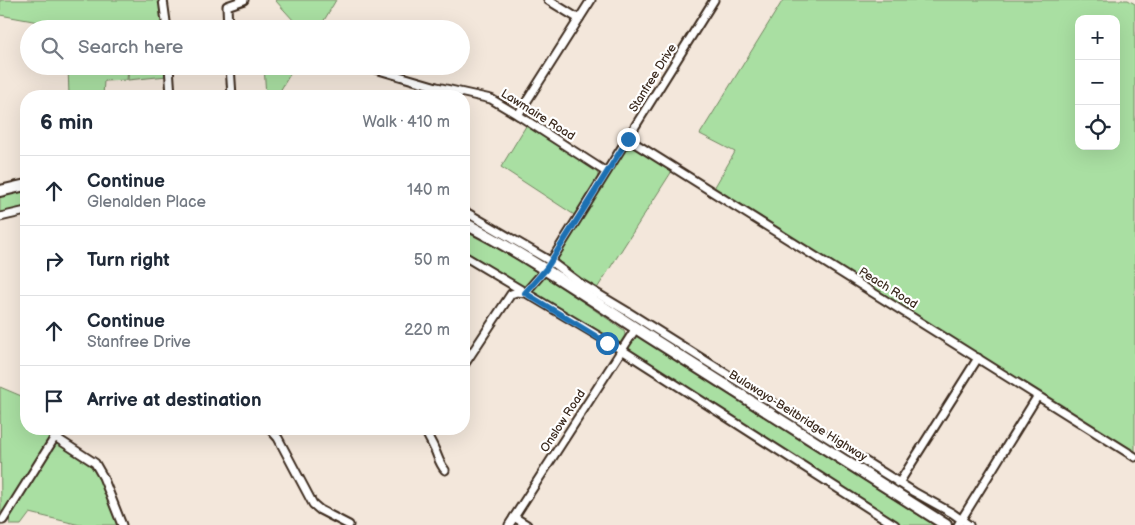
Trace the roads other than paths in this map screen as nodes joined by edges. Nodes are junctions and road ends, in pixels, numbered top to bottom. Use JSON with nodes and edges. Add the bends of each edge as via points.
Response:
{"nodes":[{"id":1,"x":163,"y":0,"type":"edge"},
{"id":2,"x":244,"y":0,"type":"edge"},
{"id":3,"x":548,"y":0,"type":"edge"},
{"id":4,"x":591,"y":0,"type":"edge"},
{"id":5,"x":714,"y":0,"type":"edge"},
{"id":6,"x":579,"y":19,"type":"junction"},
{"id":7,"x":166,"y":20,"type":"edge"},
{"id":8,"x":228,"y":20,"type":"edge"},
{"id":9,"x":170,"y":75,"type":"edge"},
{"id":10,"x":231,"y":75,"type":"edge"},
{"id":11,"x":396,"y":75,"type":"edge"},
{"id":12,"x":171,"y":90,"type":"edge"},
{"id":13,"x":232,"y":90,"type":"edge"},
{"id":14,"x":451,"y":90,"type":"edge"},
{"id":15,"x":470,"y":94,"type":"edge"},
{"id":16,"x":518,"y":115,"type":"junction"},
{"id":17,"x":628,"y":139,"type":"junction"},
{"id":18,"x":606,"y":172,"type":"junction"},
{"id":19,"x":20,"y":186,"type":"edge"},
{"id":20,"x":0,"y":191,"type":"edge"},
{"id":21,"x":20,"y":212,"type":"edge"},
{"id":22,"x":470,"y":215,"type":"edge"},
{"id":23,"x":0,"y":217,"type":"edge"},
{"id":24,"x":470,"y":226,"type":"edge"},
{"id":25,"x":470,"y":260,"type":"edge"},
{"id":26,"x":548,"y":265,"type":"junction"},
{"id":27,"x":525,"y":293,"type":"junction"},
{"id":28,"x":625,"y":316,"type":"junction"},
{"id":29,"x":636,"y":328,"type":"junction"},
{"id":30,"x":622,"y":350,"type":"junction"},
{"id":31,"x":470,"y":356,"type":"edge"},
{"id":32,"x":978,"y":358,"type":"junction"},
{"id":33,"x":713,"y":367,"type":"junction"},
{"id":34,"x":701,"y":370,"type":"junction"},
{"id":35,"x":1037,"y":397,"type":"junction"},
{"id":36,"x":275,"y":435,"type":"edge"},
{"id":37,"x":427,"y":435,"type":"edge"},
{"id":38,"x":55,"y":437,"type":"joint"},
{"id":39,"x":1135,"y":457,"type":"edge"},
{"id":40,"x":446,"y":470,"type":"dead end"},
{"id":41,"x":900,"y":483,"type":"junction"},
{"id":42,"x":514,"y":517,"type":"junction"},
{"id":43,"x":3,"y":521,"type":"edge"},
{"id":44,"x":960,"y":522,"type":"edge"},
{"id":45,"x":122,"y":525,"type":"edge"},
{"id":46,"x":348,"y":525,"type":"edge"},
{"id":47,"x":510,"y":525,"type":"edge"},
{"id":48,"x":527,"y":525,"type":"edge"},
{"id":49,"x":895,"y":525,"type":"edge"},
{"id":50,"x":946,"y":525,"type":"edge"},
{"id":51,"x":969,"y":525,"type":"edge"}],
"edges":[{"from":1,"to":7,"type":"street"},
{"from":2,"to":8,"type":"street","via":[[227,6]]},
{"from":3,"to":6,"type":"street"},
{"from":4,"to":6,"type":"street"},
{"from":5,"to":17,"type":"street","name":"Stanfree Drive"},
{"from":6,"to":16,"type":"street"},
{"from":9,"to":12,"type":"street"},
{"from":10,"to":13,"type":"street"},
{"from":11,"to":14,"type":"street","name":"Lawmaire Road"},
{"from":15,"to":16,"type":"street","name":"Lawmaire Road","via":[[498,103]]},
{"from":16,"to":18,"type":"street","name":"Lawmaire Road"},
{"from":17,"to":18,"type":"street","name":"Stanfree Drive"},
{"from":17,"to":32,"type":"street","name":"Peach Road"},
{"from":18,"to":26,"type":"street","name":"Stanfree Drive"},
{"from":19,"to":20,"type":"highway"},
{"from":21,"to":23,"type":"street"},
{"from":22,"to":26,"type":"street"},
{"from":24,"to":26,"type":"highway","name":"Bulawayo-Beitbridge Highway"},
{"from":25,"to":27,"type":"street"},
{"from":26,"to":27,"type":"street","name":"Stanfree Drive"},
{"from":26,"to":28,"type":"highway","name":"Bulawayo-Beitbridge Highway"},
{"from":27,"to":30,"type":"street"},
{"from":27,"to":31,"type":"street","via":[[511,294]]},
{"from":28,"to":29,"type":"highway","name":"Bulawayo-Beitbridge Highway"},
{"from":28,"to":33,"type":"street"},
{"from":29,"to":30,"type":"street","name":"Onslow Road"},
{"from":29,"to":34,"type":"highway","name":"Bulawayo-Beitbridge Highway"},
{"from":30,"to":42,"type":"street","name":"Onslow Road"},
{"from":30,"to":49,"type":"street"},
{"from":32,"to":35,"type":"street","name":"Peach Road"},
{"from":32,"to":41,"type":"street"},
{"from":33,"to":34,"type":"street"},
{"from":33,"to":41,"type":"street"},
{"from":34,"to":50,"type":"highway","name":"Bulawayo-Beitbridge Highway"},
{"from":35,"to":39,"type":"street","name":"Peach Road"},
{"from":35,"to":44,"type":"street"},
{"from":36,"to":46,"type":"street","via":[[313,504]]},
{"from":37,"to":40,"type":"street","via":[[439,463]]},
{"from":38,"to":43,"type":"street"},
{"from":38,"to":45,"type":"street","via":[[95,463]]},
{"from":41,"to":44,"type":"street"},
{"from":42,"to":47,"type":"street","name":"Onslow Road"},
{"from":42,"to":48,"type":"street"},
{"from":44,"to":51,"type":"street"}]}
